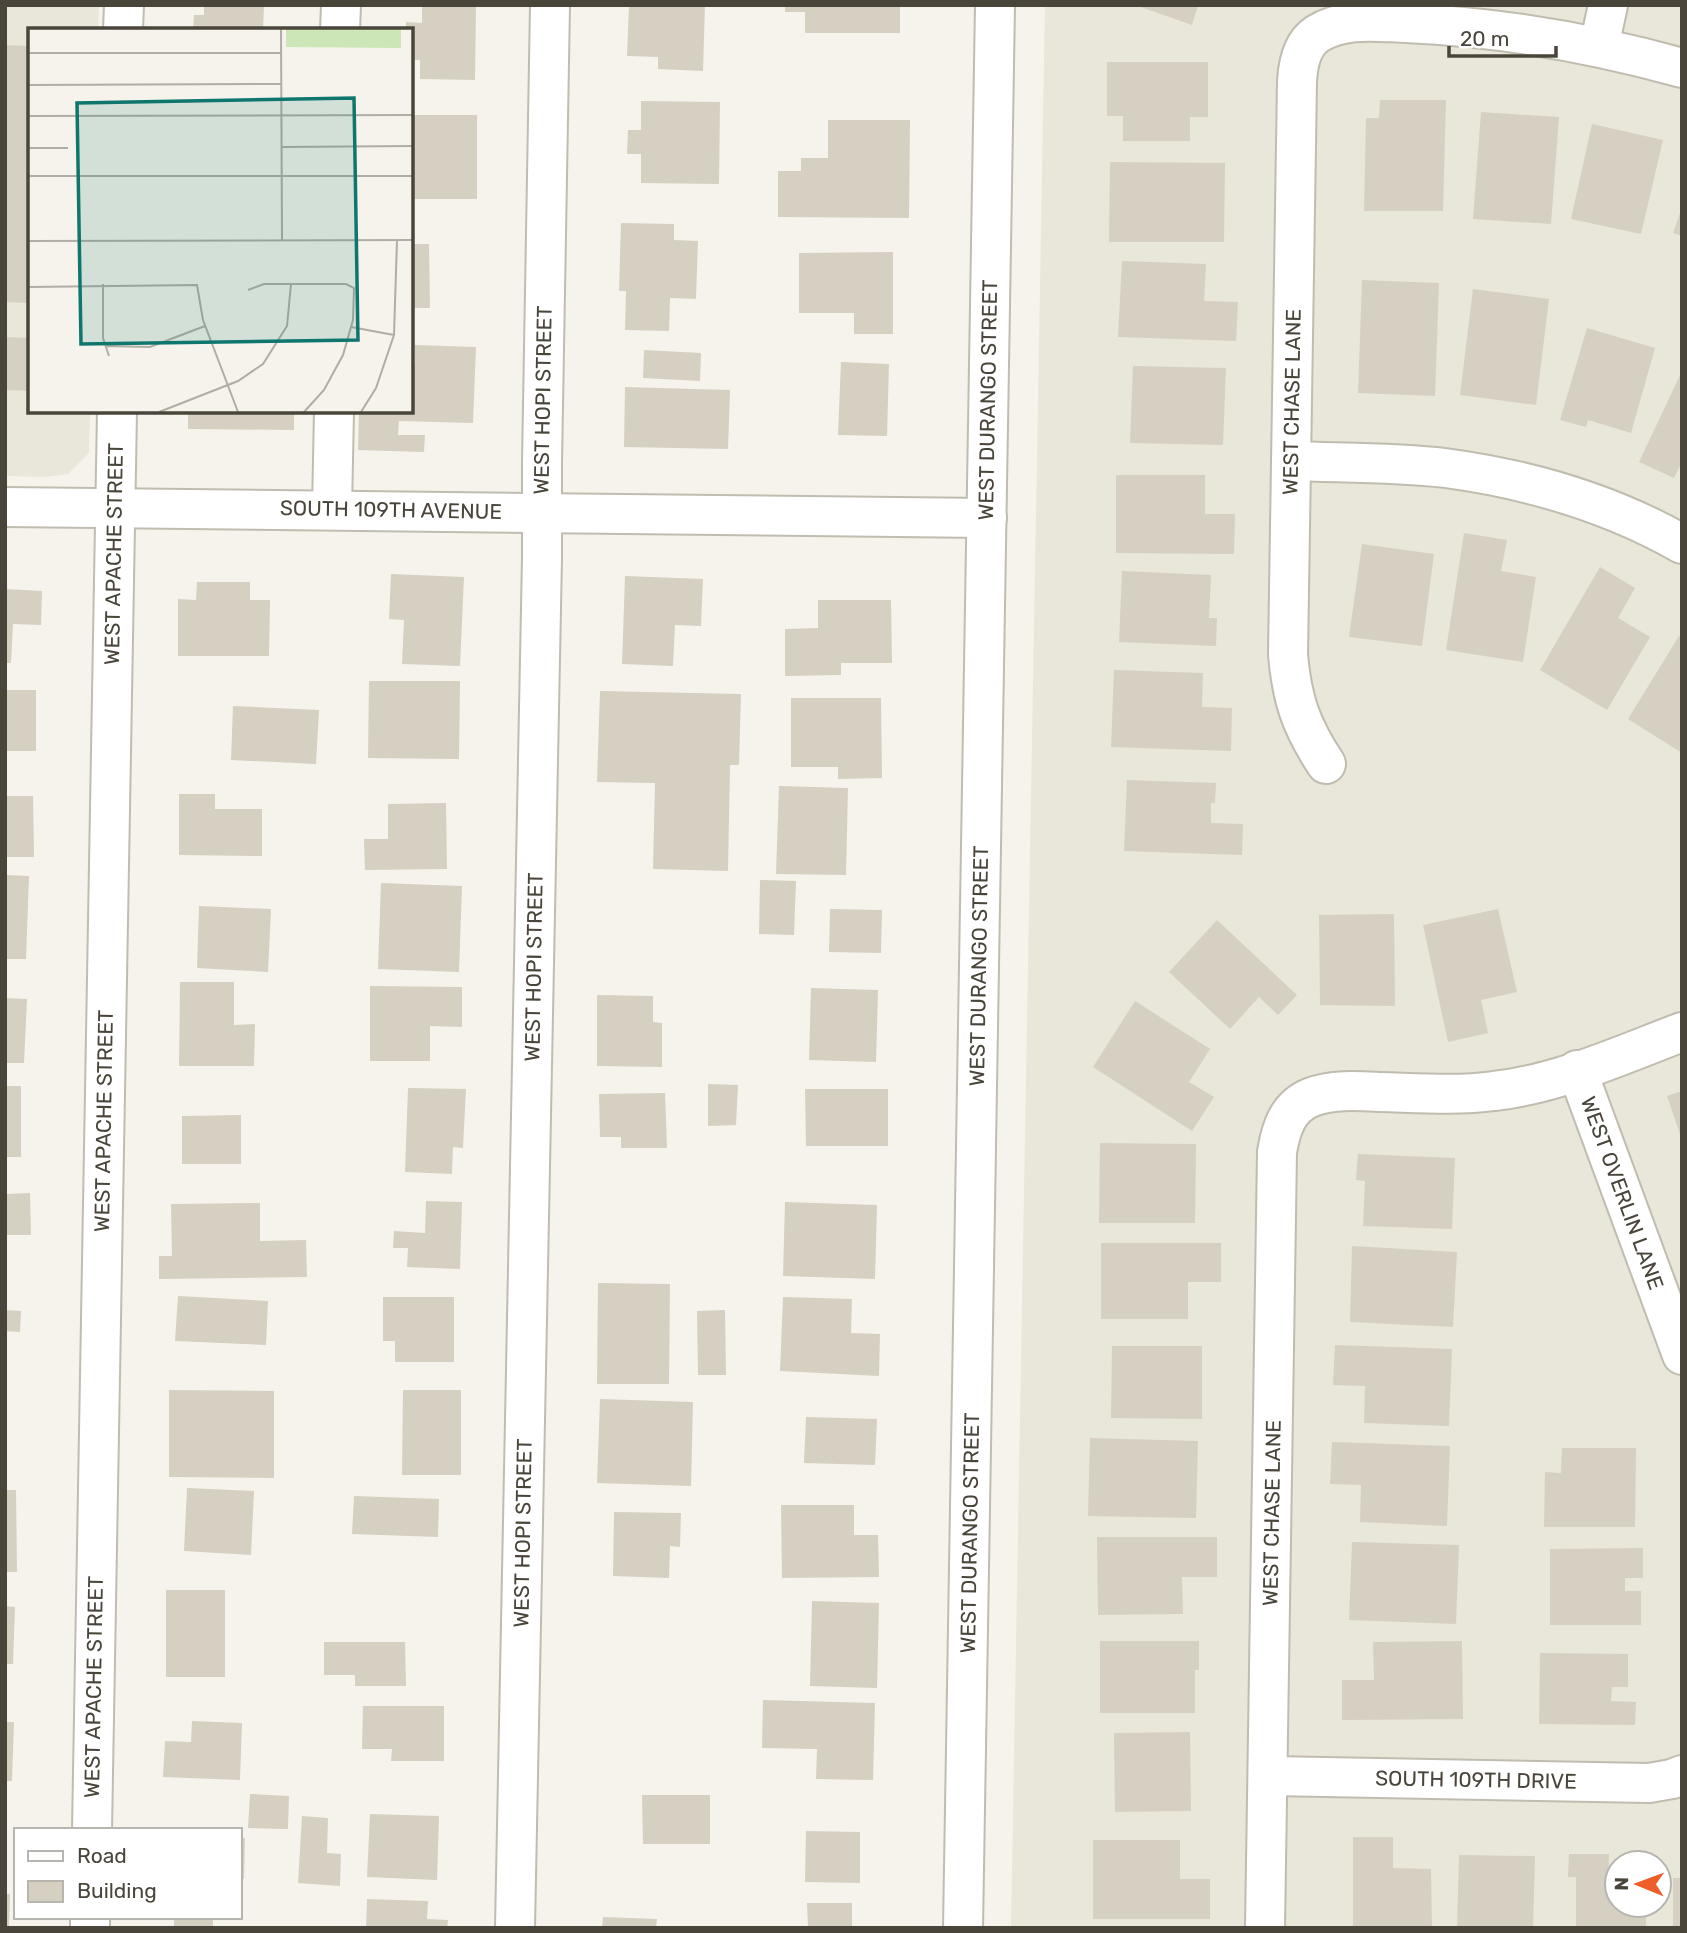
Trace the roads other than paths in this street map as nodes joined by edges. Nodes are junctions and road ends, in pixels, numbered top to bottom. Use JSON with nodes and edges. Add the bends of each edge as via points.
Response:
{"nodes":[{"id":1,"x":124,"y":5,"type":"edge"},
{"id":2,"x":341,"y":5,"type":"edge"},
{"id":3,"x":550,"y":5,"type":"edge"},
{"id":4,"x":995,"y":5,"type":"edge"},
{"id":5,"x":1608,"y":5,"type":"edge"},
{"id":6,"x":123,"y":28,"type":"edge"},
{"id":7,"x":340,"y":28,"type":"edge"},
{"id":8,"x":1599,"y":47,"type":"junction"},
{"id":9,"x":1682,"y":68,"type":"edge"},
{"id":10,"x":117,"y":413,"type":"edge"},
{"id":11,"x":334,"y":413,"type":"edge"},
{"id":12,"x":1291,"y":461,"type":"junction"},
{"id":13,"x":5,"y":507,"type":"edge"},
{"id":14,"x":115,"y":508,"type":"junction"},
{"id":15,"x":332,"y":509,"type":"junction"},
{"id":16,"x":542,"y":512,"type":"junction"},
{"id":17,"x":986,"y":518,"type":"junction"},
{"id":18,"x":1682,"y":544,"type":"edge"},
{"id":19,"x":1326,"y":764,"type":"dead end"},
{"id":20,"x":1682,"y":1032,"type":"edge"},
{"id":21,"x":1577,"y":1070,"type":"junction"},
{"id":22,"x":1682,"y":1355,"type":"edge"},
{"id":23,"x":1682,"y":1775,"type":"edge"},
{"id":24,"x":1268,"y":1776,"type":"junction"},
{"id":25,"x":92,"y":1828,"type":"edge"},
{"id":26,"x":515,"y":1928,"type":"edge"},
{"id":27,"x":963,"y":1928,"type":"edge"},
{"id":28,"x":1265,"y":1928,"type":"edge"}],
"edges":[{"from":1,"to":6,"type":"street"},
{"from":2,"to":7,"type":"street"},
{"from":3,"to":16,"type":"street","name":"WEST HOPI STREET"},
{"from":4,"to":17,"type":"street","name":"WEST DURANGO STREET"},
{"from":5,"to":8,"type":"street"},
{"from":8,"to":9,"type":"street"},
{"from":8,"to":12,"type":"street","name":"WEST CHASE LANE","via":[[1449,24],[1376,22],[1329,27],[1304,49],[1297,81]]},
{"from":10,"to":14,"type":"street","name":"WEST APACHE STREET"},
{"from":11,"to":15,"type":"street"},
{"from":12,"to":18,"type":"street","via":[[1445,468],[1491,476],[1582,499]]},
{"from":12,"to":19,"type":"street","name":"WEST CHASE LANE","via":[[1290,682],[1298,713]]},
{"from":13,"to":14,"type":"street","name":"SOUTH 109TH AVENUE"},
{"from":14,"to":15,"type":"street","name":"SOUTH 109TH AVENUE"},
{"from":14,"to":25,"type":"street","name":"WEST APACHE STREET"},
{"from":15,"to":16,"type":"street","name":"SOUTH 109TH AVENUE"},
{"from":16,"to":17,"type":"street","name":"SOUTH 109TH AVENUE"},
{"from":16,"to":26,"type":"street","name":"WEST HOPI STREET"},
{"from":17,"to":27,"type":"street","name":"WEST DURANGO STREET"},
{"from":20,"to":21,"type":"street"},
{"from":21,"to":22,"type":"street","name":"WEST OVERLIN LANE"},
{"from":21,"to":24,"type":"street","name":"WEST CHASE LANE","via":[[1533,1085],[1492,1091],[1349,1091],[1313,1096],[1287,1116],[1277,1152]]},
{"from":23,"to":24,"type":"street","name":"SOUTH 109TH DRIVE","via":[[1649,1783]]},
{"from":24,"to":28,"type":"street","name":"WEST CHASE LANE"}]}
